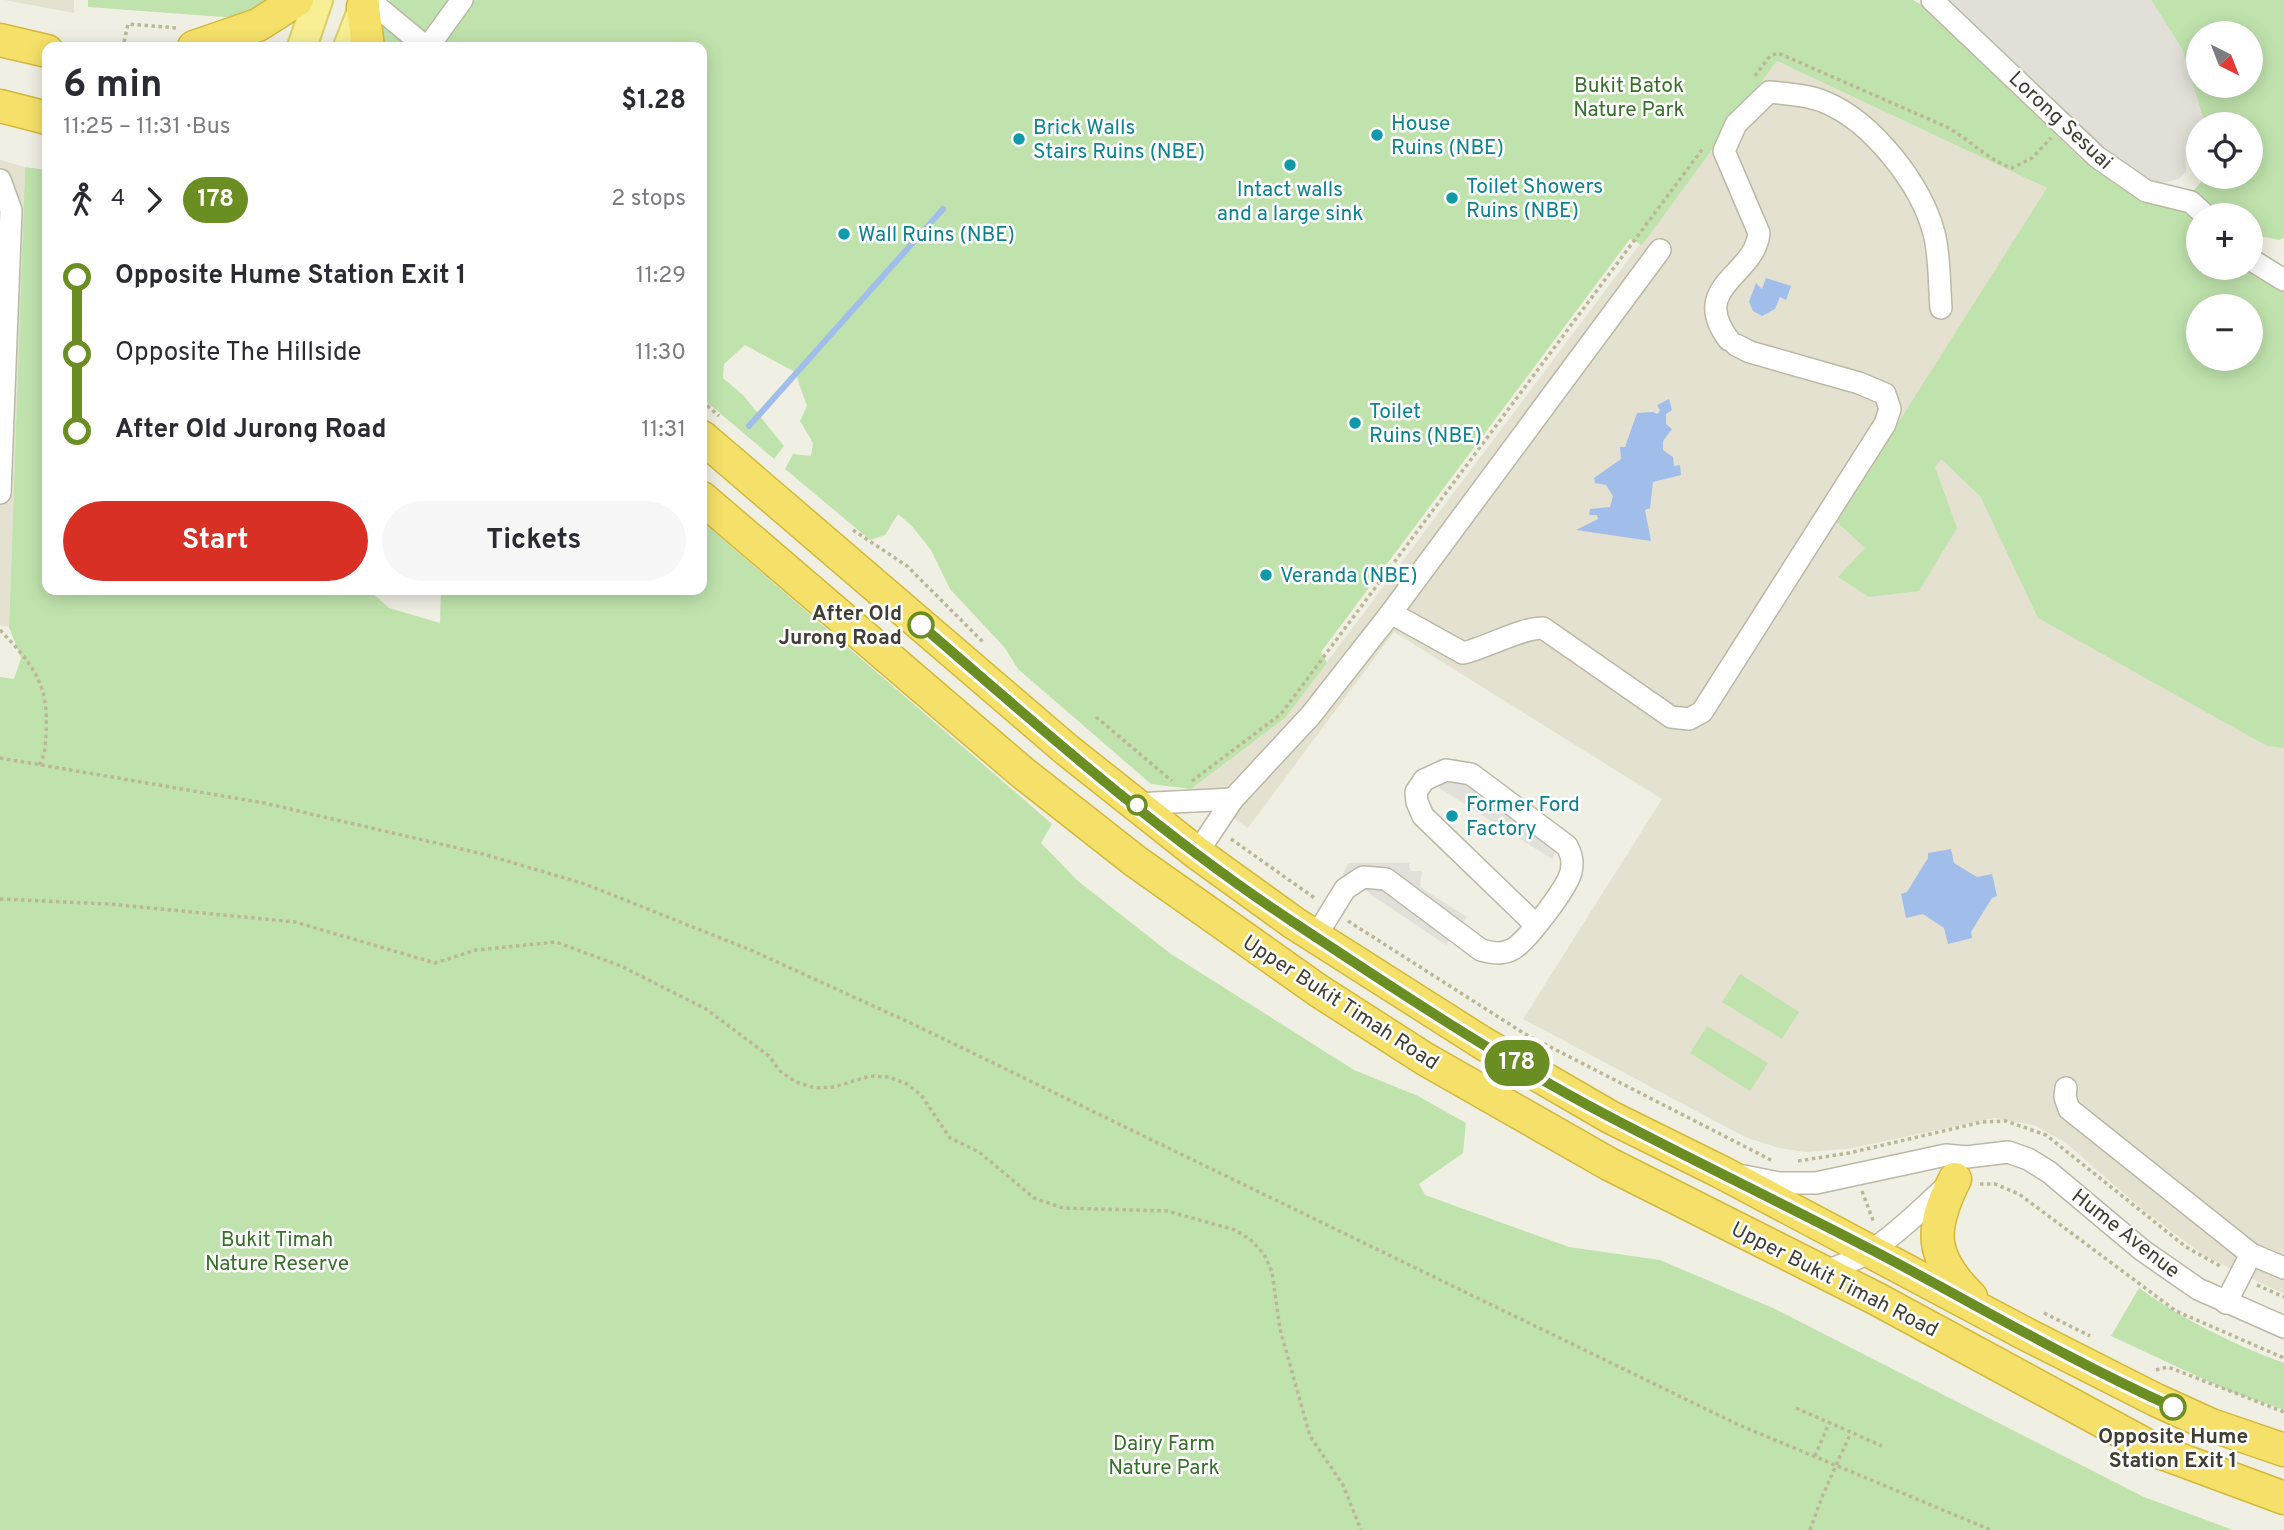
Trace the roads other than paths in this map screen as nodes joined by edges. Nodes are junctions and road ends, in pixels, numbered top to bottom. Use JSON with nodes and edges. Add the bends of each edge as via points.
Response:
{"nodes":[{"id":1,"x":297,"y":0,"type":"edge"},
{"id":2,"x":318,"y":0,"type":"edge"},
{"id":3,"x":462,"y":0,"type":"edge"},
{"id":4,"x":1932,"y":0,"type":"edge"},
{"id":5,"x":366,"y":2,"type":"edge"},
{"id":6,"x":0,"y":40,"type":"edge"},
{"id":7,"x":209,"y":42,"type":"edge"},
{"id":8,"x":304,"y":42,"type":"edge"},
{"id":9,"x":350,"y":42,"type":"edge"},
{"id":10,"x":368,"y":42,"type":"edge"},
{"id":11,"x":420,"y":42,"type":"edge"},
{"id":12,"x":431,"y":42,"type":"edge"},
{"id":13,"x":42,"y":50,"type":"edge"},
{"id":14,"x":0,"y":106,"type":"edge"},
{"id":15,"x":42,"y":117,"type":"edge"},
{"id":16,"x":0,"y":180,"type":"edge"},
{"id":17,"x":2192,"y":203,"type":"edge"},
{"id":18,"x":1660,"y":250,"type":"dead end"},
{"id":19,"x":2263,"y":267,"type":"edge"},
{"id":20,"x":2284,"y":280,"type":"edge"},
{"id":21,"x":1941,"y":308,"type":"dead end"},
{"id":22,"x":712,"y":428,"type":"edge"},
{"id":23,"x":0,"y":492,"type":"edge"},
{"id":24,"x":707,"y":502,"type":"edge"},
{"id":25,"x":829,"y":528,"type":"junction"},
{"id":26,"x":810,"y":590,"type":"junction"},
{"id":27,"x":1391,"y":613,"type":"junction"},
{"id":28,"x":1233,"y":799,"type":"junction"},
{"id":29,"x":1135,"y":804,"type":"junction"},
{"id":30,"x":1197,"y":853,"type":"junction"},
{"id":31,"x":1314,"y":923,"type":"junction"},
{"id":32,"x":1536,"y":925,"type":"junction"},
{"id":33,"x":1319,"y":991,"type":"junction"},
{"id":34,"x":2066,"y":1088,"type":"dead end"},
{"id":35,"x":1573,"y":1095,"type":"junction"},
{"id":36,"x":1609,"y":1164,"type":"junction"},
{"id":37,"x":1721,"y":1172,"type":"junction"},
{"id":38,"x":1966,"y":1174,"type":"junction"},
{"id":39,"x":1873,"y":1250,"type":"junction"},
{"id":40,"x":2251,"y":1254,"type":"junction"},
{"id":41,"x":2284,"y":1268,"type":"edge"},
{"id":42,"x":1822,"y":1271,"type":"junction"},
{"id":43,"x":2227,"y":1303,"type":"junction"},
{"id":44,"x":1981,"y":1308,"type":"junction"},
{"id":45,"x":2029,"y":1322,"type":"junction"},
{"id":46,"x":2284,"y":1327,"type":"edge"},
{"id":47,"x":2041,"y":1388,"type":"junction"},
{"id":48,"x":2284,"y":1450,"type":"edge"},
{"id":49,"x":2284,"y":1497,"type":"edge"}],
"edges":[{"from":1,"to":7,"type":"highway","via":[[258,25]]},
{"from":2,"to":8,"type":"main road"},
{"from":3,"to":12,"type":"street"},
{"from":4,"to":17,"type":"street","name":"Lorong Sesuai","via":[[2097,157],[2146,191]]},
{"from":5,"to":9,"type":"main road"},
{"from":5,"to":10,"type":"highway"},
{"from":5,"to":11,"type":"street"},
{"from":6,"to":13,"type":"highway"},
{"from":14,"to":15,"type":"highway"},
{"from":16,"to":23,"type":"street","via":[[11,210]]},
{"from":18,"to":27,"type":"street"},
{"from":19,"to":20,"type":"street"},
{"from":21,"to":27,"type":"street","via":[[1934,232],[1903,172],[1883,146],[1847,113],[1824,102],[1769,92],[1736,124],[1724,151],[1759,233],[1758,247],[1722,286],[1717,324],[1733,343],[1750,352],[1885,394],[1890,409],[1885,424],[1702,712],[1689,719],[1671,717],[1543,628],[1528,628],[1489,647],[1463,653]]},
{"from":22,"to":25,"type":"highway","name":"Upper Bukit Timah Road"},
{"from":24,"to":26,"type":"highway","name":"Upper Bukit Timah Road"},
{"from":25,"to":26,"type":"highway","via":[[808,545],[801,571]]},
{"from":25,"to":29,"type":"highway","name":"Upper Bukit Timah Road"},
{"from":26,"to":33,"type":"highway","name":"Upper Bukit Timah Road","via":[[1023,773],[1146,868]]},
{"from":27,"to":28,"type":"street","via":[[1311,715]]},
{"from":28,"to":29,"type":"street"},
{"from":28,"to":30,"type":"street"},
{"from":29,"to":30,"type":"highway","name":"Upper Bukit Timah Road"},
{"from":30,"to":31,"type":"highway","name":"Upper Bukit Timah Road"},
{"from":31,"to":32,"type":"street","via":[[1345,889],[1363,877],[1386,878],[1481,950],[1494,954],[1511,950]]},
{"from":31,"to":33,"type":"highway","via":[[1330,974]]},
{"from":31,"to":35,"type":"highway","name":"Upper Bukit Timah Road","via":[[1481,1042]]},
{"from":32,"to":32,"type":"street","via":[[1570,876],[1573,859],[1567,846],[1471,774],[1447,770],[1424,780],[1416,792],[1423,816]]},
{"from":33,"to":36,"type":"highway","name":"Upper Bukit Timah Road","via":[[1472,1087]]},
{"from":34,"to":40,"type":"street","via":[[2069,1109]]},
{"from":35,"to":36,"type":"highway","via":[[1616,1138],[1619,1149]]},
{"from":35,"to":37,"type":"highway","name":"Upper Bukit Timah Road"},
{"from":36,"to":42,"type":"highway","name":"Upper Bukit Timah Road"},
{"from":37,"to":38,"type":"street","name":"Hume Avenue","via":[[1779,1183],[1816,1183],[1946,1155]]},
{"from":37,"to":39,"type":"highway","name":"Upper Bukit Timah Road"},
{"from":38,"to":39,"type":"street"},
{"from":38,"to":43,"type":"street","name":"Hume Avenue","via":[[2008,1152],[2028,1159],[2142,1250]]},
{"from":38,"to":44,"type":"highway","via":[[1940,1209],[1937,1236],[1952,1278]]},
{"from":39,"to":42,"type":"street","via":[[1845,1266]]},
{"from":39,"to":44,"type":"highway","name":"Upper Bukit Timah Road"},
{"from":40,"to":41,"type":"street"},
{"from":40,"to":43,"type":"street"},
{"from":42,"to":47,"type":"highway","name":"Upper Bukit Timah Road"},
{"from":43,"to":46,"type":"street","name":"Hume Avenue"},
{"from":44,"to":45,"type":"highway","name":"Upper Bukit Timah Road"},
{"from":45,"to":47,"type":"highway","via":[[2014,1346],[2015,1354]]},
{"from":45,"to":48,"type":"highway","name":"Upper Bukit Timah Road","via":[[2211,1425]]},
{"from":47,"to":49,"type":"highway","name":"Upper Bukit Timah Road","via":[[2157,1451]]}]}
